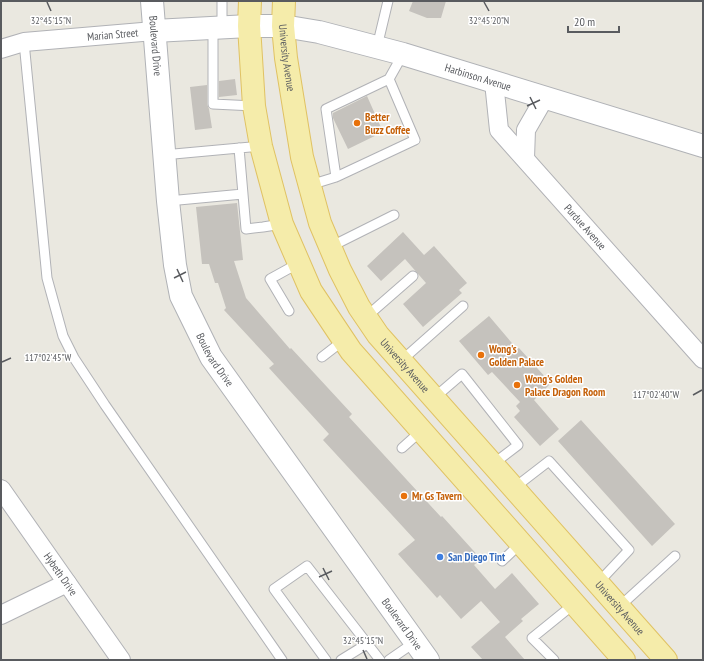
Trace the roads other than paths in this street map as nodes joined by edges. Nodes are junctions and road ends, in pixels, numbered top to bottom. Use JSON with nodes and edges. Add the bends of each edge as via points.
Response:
{"nodes":[{"id":1,"x":152,"y":1,"type":"edge"},
{"id":2,"x":222,"y":1,"type":"edge"},
{"id":3,"x":250,"y":1,"type":"edge"},
{"id":4,"x":284,"y":1,"type":"edge"},
{"id":5,"x":388,"y":1,"type":"edge"},
{"id":6,"x":250,"y":26,"type":"junction"},
{"id":7,"x":283,"y":26,"type":"junction"},
{"id":8,"x":217,"y":27,"type":"junction"},
{"id":9,"x":154,"y":30,"type":"junction"},
{"id":10,"x":24,"y":42,"type":"junction"},
{"id":11,"x":377,"y":47,"type":"junction"},
{"id":12,"x":1,"y":49,"type":"edge"},
{"id":13,"x":403,"y":54,"type":"junction"},
{"id":14,"x":390,"y":80,"type":"junction"},
{"id":15,"x":494,"y":82,"type":"junction"},
{"id":16,"x":545,"y":97,"type":"junction"},
{"id":17,"x":254,"y":106,"type":"junction"},
{"id":18,"x":261,"y":146,"type":"junction"},
{"id":19,"x":703,"y":146,"type":"edge"},
{"id":20,"x":239,"y":148,"type":"junction"},
{"id":21,"x":163,"y":155,"type":"junction"},
{"id":22,"x":524,"y":158,"type":"junction"},
{"id":23,"x":336,"y":177,"type":"junction"},
{"id":24,"x":310,"y":185,"type":"junction"},
{"id":25,"x":243,"y":194,"type":"junction"},
{"id":26,"x":168,"y":201,"type":"junction"},
{"id":27,"x":394,"y":215,"type":"dead end"},
{"id":28,"x":282,"y":224,"type":"junction"},
{"id":29,"x":330,"y":247,"type":"junction"},
{"id":30,"x":300,"y":263,"type":"junction"},
{"id":31,"x":413,"y":276,"type":"dead end"},
{"id":32,"x":463,"y":306,"type":"dead end"},
{"id":33,"x":290,"y":311,"type":"dead end"},
{"id":34,"x":366,"y":317,"type":"junction"},
{"id":35,"x":344,"y":340,"type":"junction"},
{"id":36,"x":322,"y":357,"type":"dead end"},
{"id":37,"x":703,"y":359,"type":"edge"},
{"id":38,"x":401,"y":361,"type":"junction"},
{"id":39,"x":434,"y":398,"type":"junction"},
{"id":40,"x":422,"y":431,"type":"junction"},
{"id":41,"x":402,"y":448,"type":"dead end"},
{"id":42,"x":493,"y":464,"type":"junction"},
{"id":43,"x":514,"y":488,"type":"junction"},
{"id":44,"x":1,"y":489,"type":"edge"},
{"id":45,"x":521,"y":543,"type":"junction"},
{"id":46,"x":675,"y":556,"type":"dead end"},
{"id":47,"x":502,"y":561,"type":"dead end"},
{"id":48,"x":67,"y":583,"type":"junction"},
{"id":49,"x":598,"y":583,"type":"junction"},
{"id":50,"x":574,"y":604,"type":"junction"},
{"id":51,"x":619,"y":607,"type":"junction"},
{"id":52,"x":1,"y":615,"type":"edge"},
{"id":53,"x":415,"y":642,"type":"junction"},
{"id":54,"x":367,"y":644,"type":"junction"},
{"id":55,"x":121,"y":660,"type":"edge"},
{"id":56,"x":282,"y":660,"type":"edge"},
{"id":57,"x":326,"y":660,"type":"edge"},
{"id":58,"x":341,"y":660,"type":"edge"},
{"id":59,"x":380,"y":660,"type":"edge"},
{"id":60,"x":389,"y":660,"type":"edge"},
{"id":61,"x":428,"y":660,"type":"edge"},
{"id":62,"x":554,"y":660,"type":"edge"},
{"id":63,"x":624,"y":660,"type":"edge"},
{"id":64,"x":666,"y":660,"type":"edge"}],
"edges":[{"from":1,"to":9,"type":"street","name":"Boulevard Drive"},
{"from":2,"to":8,"type":"lane"},
{"from":3,"to":6,"type":"main road"},
{"from":4,"to":7,"type":"main road","name":"University Avenue"},
{"from":5,"to":11,"type":"lane"},
{"from":6,"to":7,"type":"street","name":"Harbinson Avenue"},
{"from":6,"to":8,"type":"street","name":"Marian Street"},
{"from":6,"to":17,"type":"main road"},
{"from":7,"to":11,"type":"street","name":"Harbinson Avenue"},
{"from":7,"to":24,"type":"main road","name":"University Avenue","via":[[302,157]]},
{"from":8,"to":9,"type":"street","name":"Marian Street"},
{"from":8,"to":17,"type":"lane","via":[[213,104]]},
{"from":9,"to":10,"type":"street","name":"Marian Street"},
{"from":9,"to":21,"type":"street","name":"Boulevard Drive"},
{"from":10,"to":12,"type":"street","name":"Marian Street"},
{"from":10,"to":56,"type":"lane","via":[[47,278],[63,336],[105,406]]},
{"from":11,"to":13,"type":"street","name":"Harbinson Avenue"},
{"from":13,"to":14,"type":"lane"},
{"from":13,"to":15,"type":"street","name":"Harbinson Avenue"},
{"from":14,"to":23,"type":"lane","via":[[326,109]]},
{"from":14,"to":23,"type":"lane","via":[[415,140]]},
{"from":15,"to":16,"type":"street","name":"Harbinson Avenue"},
{"from":15,"to":22,"type":"street","name":"Purdue Avenue","via":[[499,130]]},
{"from":16,"to":19,"type":"street","name":"Harbinson Avenue"},
{"from":16,"to":22,"type":"street","via":[[526,130]]},
{"from":17,"to":18,"type":"main road"},
{"from":18,"to":20,"type":"lane"},
{"from":18,"to":28,"type":"main road"},
{"from":20,"to":21,"type":"lane"},
{"from":20,"to":25,"type":"lane"},
{"from":21,"to":26,"type":"street","name":"Boulevard Drive"},
{"from":22,"to":37,"type":"street","name":"Purdue Avenue"},
{"from":23,"to":24,"type":"lane"},
{"from":24,"to":29,"type":"main road","name":"University Avenue","via":[[320,223]]},
{"from":25,"to":26,"type":"lane"},
{"from":25,"to":28,"type":"lane","via":[[246,229]]},
{"from":26,"to":53,"type":"street","name":"Boulevard Drive","via":[[174,265],[181,296],[211,357]]},
{"from":27,"to":29,"type":"lane"},
{"from":28,"to":30,"type":"main road"},
{"from":29,"to":34,"type":"main road","name":"University Avenue"},
{"from":30,"to":33,"type":"lane","via":[[270,279]]},
{"from":30,"to":35,"type":"main road","via":[[311,291]]},
{"from":31,"to":34,"type":"lane"},
{"from":32,"to":38,"type":"lane"},
{"from":34,"to":38,"type":"main road","name":"University Avenue"},
{"from":35,"to":36,"type":"lane"},
{"from":35,"to":40,"type":"main road"},
{"from":38,"to":39,"type":"main road","name":"University Avenue"},
{"from":39,"to":42,"type":"main road","name":"University Avenue"},
{"from":39,"to":42,"type":"lane","via":[[462,374],[518,445]]},
{"from":40,"to":41,"type":"lane"},
{"from":40,"to":45,"type":"main road"},
{"from":42,"to":43,"type":"main road","name":"University Avenue"},
{"from":43,"to":49,"type":"main road","name":"University Avenue"},
{"from":43,"to":49,"type":"lane","via":[[549,461],[629,550]]},
{"from":44,"to":48,"type":"street","name":"Hybeth Drive"},
{"from":45,"to":47,"type":"lane"},
{"from":45,"to":50,"type":"main road"},
{"from":46,"to":51,"type":"lane"},
{"from":48,"to":52,"type":"street"},
{"from":48,"to":55,"type":"street","name":"Hybeth Drive"},
{"from":49,"to":51,"type":"main road","name":"University Avenue"},
{"from":50,"to":62,"type":"lane","via":[[532,638]]},
{"from":50,"to":63,"type":"main road"},
{"from":51,"to":64,"type":"main road","name":"University Avenue"},
{"from":53,"to":60,"type":"lane"},
{"from":53,"to":61,"type":"street","name":"Boulevard Drive"},
{"from":54,"to":57,"type":"lane","via":[[306,566],[274,589]]},
{"from":54,"to":58,"type":"lane"},
{"from":54,"to":59,"type":"lane"}]}
